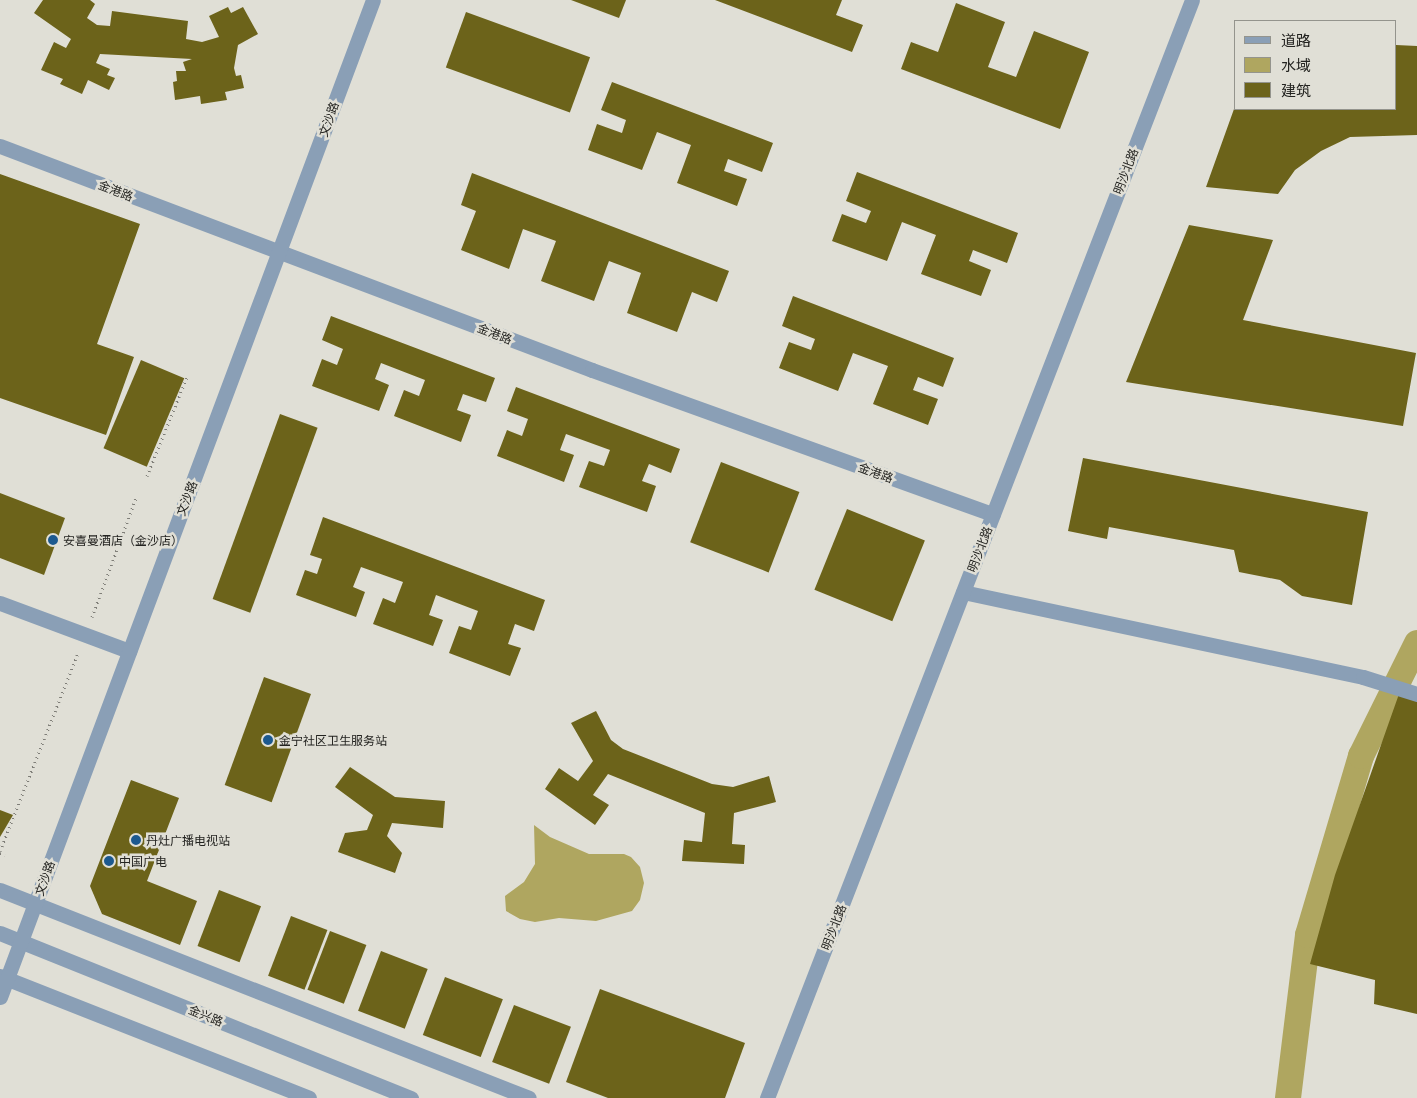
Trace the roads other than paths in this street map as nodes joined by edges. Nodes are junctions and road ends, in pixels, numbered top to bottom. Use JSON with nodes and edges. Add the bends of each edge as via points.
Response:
{"nodes":[{"id":1,"x":373,"y":0,"type":"edge"},
{"id":2,"x":1192,"y":0,"type":"edge"},
{"id":3,"x":0,"y":146,"type":"edge"},
{"id":4,"x":279,"y":251,"type":"junction"},
{"id":5,"x":993,"y":514,"type":"junction"},
{"id":6,"x":963,"y":592,"type":"junction"},
{"id":7,"x":0,"y":603,"type":"edge"},
{"id":8,"x":129,"y":651,"type":"junction"},
{"id":9,"x":1417,"y":694,"type":"edge"},
{"id":10,"x":0,"y":890,"type":"edge"},
{"id":11,"x":35,"y":904,"type":"junction"},
{"id":12,"x":0,"y":933,"type":"edge"},
{"id":13,"x":21,"y":941,"type":"junction"},
{"id":14,"x":3,"y":977,"type":"edge"},
{"id":15,"x":0,"y":997,"type":"edge"},
{"id":16,"x":390,"y":1094,"type":"edge"},
{"id":17,"x":309,"y":1098,"type":"edge"},
{"id":18,"x":411,"y":1098,"type":"edge"},
{"id":19,"x":529,"y":1098,"type":"edge"},
{"id":20,"x":766,"y":1098,"type":"edge"}],
"edges":[{"from":1,"to":4,"type":"street","name":"文沙路"},
{"from":2,"to":5,"type":"street","name":"明沙北路"},
{"from":3,"to":4,"type":"street","name":"金港路"},
{"from":4,"to":5,"type":"street","name":"金港路","via":[[592,370]]},
{"from":4,"to":8,"type":"street","name":"文沙路"},
{"from":5,"to":6,"type":"street","name":"明沙北路"},
{"from":6,"to":9,"type":"street","via":[[1363,678]]},
{"from":6,"to":20,"type":"street","name":"明沙北路"},
{"from":7,"to":8,"type":"street"},
{"from":8,"to":11,"type":"street","name":"文沙路"},
{"from":10,"to":11,"type":"street"},
{"from":11,"to":13,"type":"street","name":"文沙路"},
{"from":11,"to":19,"type":"street"},
{"from":12,"to":13,"type":"street","name":"金兴路"},
{"from":13,"to":14,"type":"street","name":"文沙路"},
{"from":13,"to":16,"type":"street","name":"金兴路"},
{"from":14,"to":15,"type":"street","name":"文沙路"},
{"from":14,"to":17,"type":"street"},
{"from":16,"to":18,"type":"street","name":"金兴路"}]}
